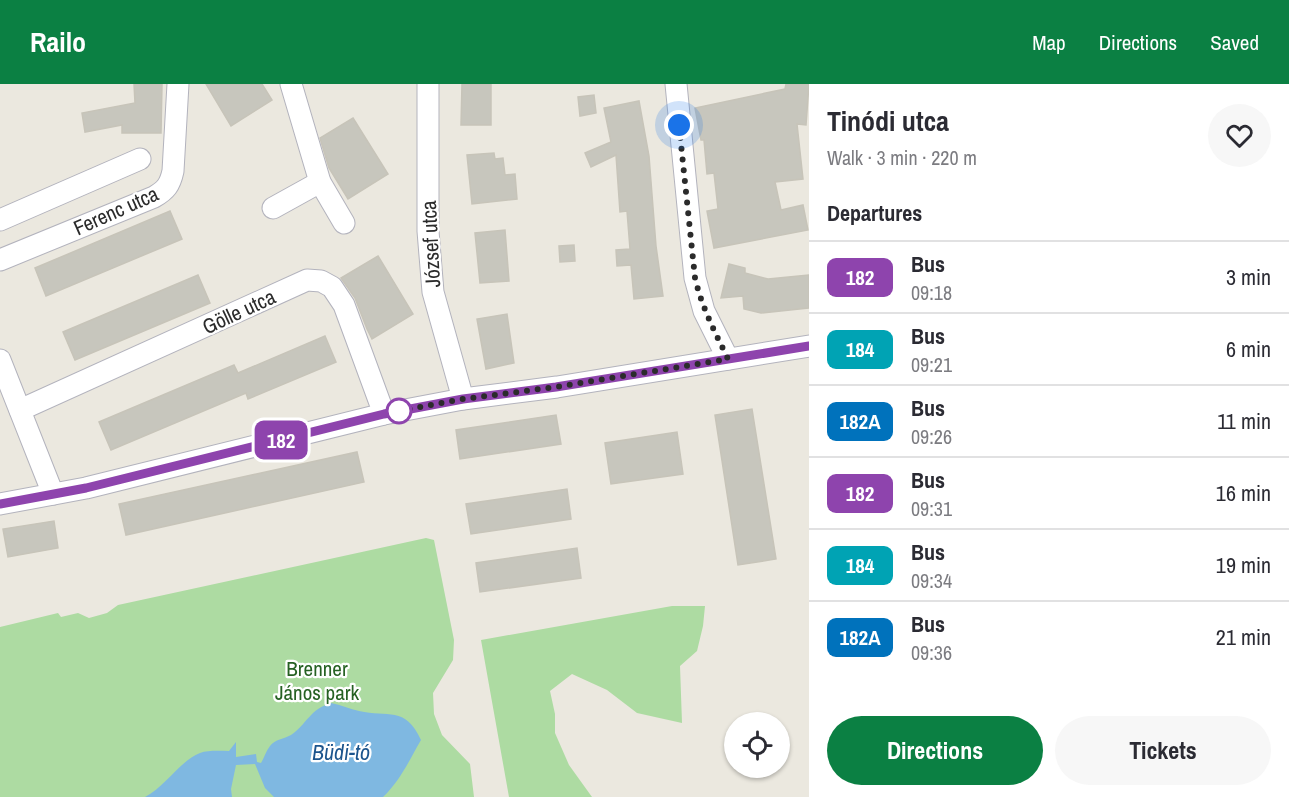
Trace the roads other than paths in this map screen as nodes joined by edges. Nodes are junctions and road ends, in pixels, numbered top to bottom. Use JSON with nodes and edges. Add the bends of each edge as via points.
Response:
{"nodes":[{"id":1,"x":178,"y":84,"type":"edge"},
{"id":2,"x":291,"y":84,"type":"edge"},
{"id":3,"x":428,"y":84,"type":"edge"},
{"id":4,"x":676,"y":84,"type":"edge"},
{"id":5,"x":140,"y":159,"type":"dead end"},
{"id":6,"x":320,"y":182,"type":"junction"},
{"id":7,"x":273,"y":208,"type":"dead end"},
{"id":8,"x":0,"y":220,"type":"edge"},
{"id":9,"x":344,"y":223,"type":"dead end"},
{"id":10,"x":0,"y":260,"type":"edge"},
{"id":11,"x":809,"y":346,"type":"edge"},
{"id":12,"x":728,"y":359,"type":"junction"},
{"id":13,"x":0,"y":360,"type":"edge"},
{"id":14,"x":463,"y":399,"type":"junction"},
{"id":15,"x":20,"y":410,"type":"junction"},
{"id":16,"x":384,"y":414,"type":"junction"},
{"id":17,"x":53,"y":494,"type":"junction"},
{"id":18,"x":0,"y":504,"type":"edge"}],
"edges":[{"from":1,"to":10,"type":"street","name":"Ferenc utca","via":[[173,171],[165,190]]},
{"from":2,"to":6,"type":"street"},
{"from":3,"to":14,"type":"street","name":"József utca","via":[[428,231],[433,292]]},
{"from":4,"to":12,"type":"street","via":[[695,278],[704,311]]},
{"from":5,"to":8,"type":"street"},
{"from":6,"to":7,"type":"street"},
{"from":6,"to":9,"type":"street"},
{"from":11,"to":12,"type":"street"},
{"from":12,"to":14,"type":"street"},
{"from":13,"to":15,"type":"street"},
{"from":14,"to":16,"type":"street"},
{"from":15,"to":16,"type":"street","name":"Gölle utca","via":[[307,280],[332,287],[344,305]]},
{"from":15,"to":17,"type":"street"},
{"from":16,"to":17,"type":"street"},
{"from":17,"to":18,"type":"street"}]}
